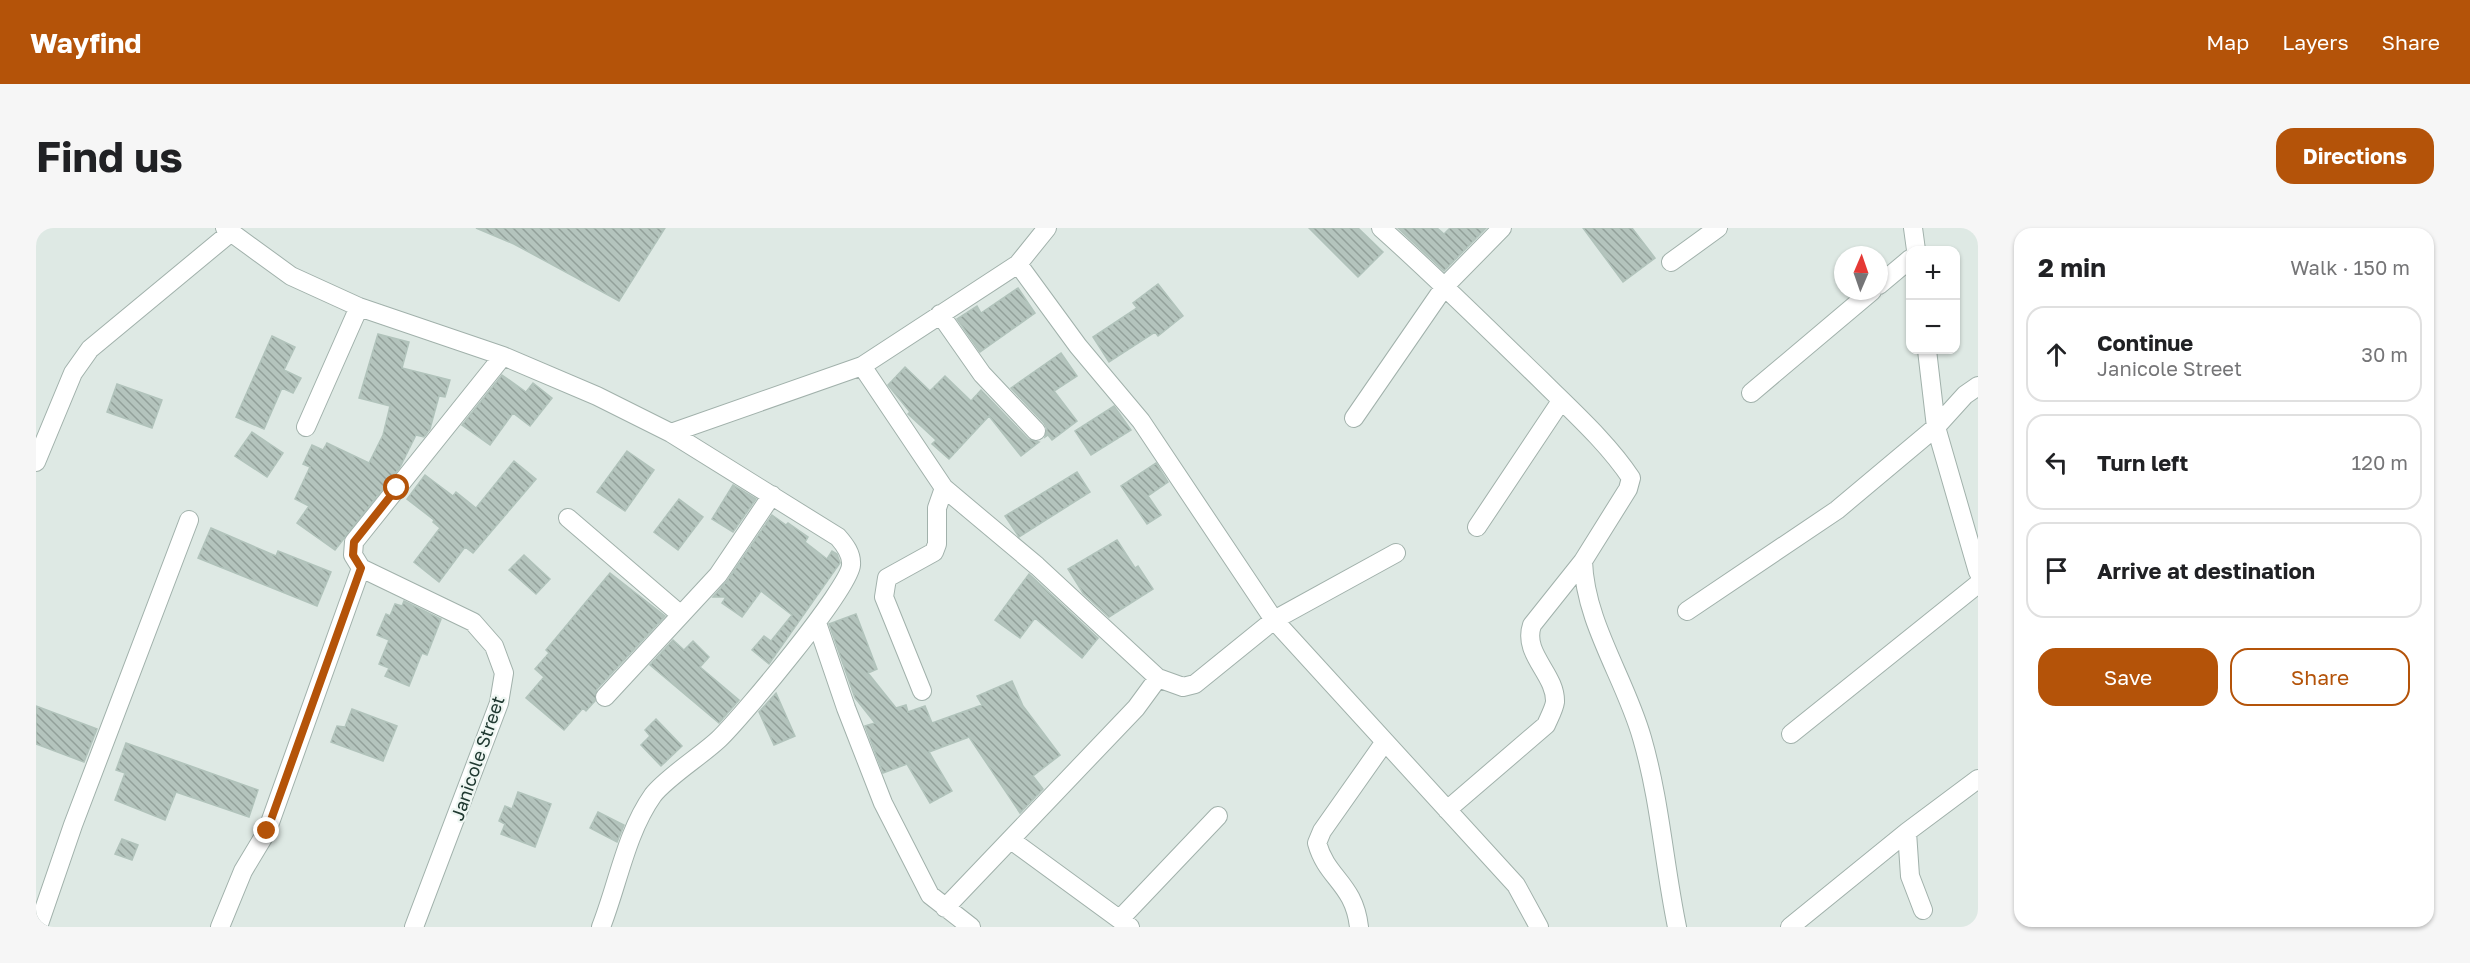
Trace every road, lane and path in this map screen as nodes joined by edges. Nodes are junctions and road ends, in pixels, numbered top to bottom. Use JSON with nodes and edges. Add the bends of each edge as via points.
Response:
{"nodes":[{"id":1,"x":1047,"y":228,"type":"edge"},
{"id":2,"x":1381,"y":228,"type":"edge"},
{"id":3,"x":1502,"y":228,"type":"edge"},
{"id":4,"x":1718,"y":228,"type":"edge"},
{"id":5,"x":1913,"y":228,"type":"edge"},
{"id":6,"x":227,"y":231,"type":"edge"},
{"id":7,"x":1915,"y":246,"type":"edge"},
{"id":8,"x":1671,"y":262,"type":"dead end"},
{"id":9,"x":1906,"y":263,"type":"edge"},
{"id":10,"x":1018,"y":264,"type":"junction"},
{"id":11,"x":1888,"y":278,"type":"edge"},
{"id":12,"x":1445,"y":286,"type":"junction"},
{"id":13,"x":1861,"y":300,"type":"edge"},
{"id":14,"x":359,"y":307,"type":"junction"},
{"id":15,"x":940,"y":314,"type":"junction"},
{"id":16,"x":1927,"y":354,"type":"edge"},
{"id":17,"x":503,"y":356,"type":"junction"},
{"id":18,"x":862,"y":366,"type":"junction"},
{"id":19,"x":1978,"y":386,"type":"edge"},
{"id":20,"x":1751,"y":393,"type":"dead end"},
{"id":21,"x":1562,"y":401,"type":"junction"},
{"id":22,"x":1354,"y":418,"type":"dead end"},
{"id":23,"x":306,"y":427,"type":"dead end"},
{"id":24,"x":1936,"y":427,"type":"junction"},
{"id":25,"x":1036,"y":431,"type":"dead end"},
{"id":26,"x":671,"y":433,"type":"junction"},
{"id":27,"x":36,"y":462,"type":"edge"},
{"id":28,"x":944,"y":488,"type":"junction"},
{"id":29,"x":772,"y":495,"type":"junction"},
{"id":30,"x":567,"y":518,"type":"dead end"},
{"id":31,"x":189,"y":520,"type":"dead end"},
{"id":32,"x":1477,"y":527,"type":"dead end"},
{"id":33,"x":1396,"y":553,"type":"dead end"},
{"id":34,"x":1583,"y":561,"type":"junction"},
{"id":35,"x":361,"y":568,"type":"junction"},
{"id":36,"x":1978,"y":572,"type":"edge"},
{"id":37,"x":1978,"y":584,"type":"edge"},
{"id":38,"x":1686,"y":611,"type":"dead end"},
{"id":39,"x":681,"y":615,"type":"junction"},
{"id":40,"x":1274,"y":620,"type":"junction"},
{"id":41,"x":817,"y":622,"type":"junction"},
{"id":42,"x":1158,"y":678,"type":"junction"},
{"id":43,"x":922,"y":691,"type":"dead end"},
{"id":44,"x":605,"y":697,"type":"dead end"},
{"id":45,"x":1791,"y":734,"type":"dead end"},
{"id":46,"x":1384,"y":743,"type":"junction"},
{"id":47,"x":1978,"y":778,"type":"edge"},
{"id":48,"x":1446,"y":810,"type":"junction"},
{"id":49,"x":1218,"y":816,"type":"dead end"},
{"id":50,"x":1907,"y":832,"type":"junction"},
{"id":51,"x":1011,"y":840,"type":"junction"},
{"id":52,"x":945,"y":908,"type":"junction"},
{"id":53,"x":1923,"y":910,"type":"dead end"},
{"id":54,"x":1125,"y":923,"type":"edge"},
{"id":55,"x":38,"y":927,"type":"edge"},
{"id":56,"x":220,"y":927,"type":"edge"},
{"id":57,"x":414,"y":927,"type":"edge"},
{"id":58,"x":601,"y":927,"type":"edge"},
{"id":59,"x":971,"y":927,"type":"edge"},
{"id":60,"x":1359,"y":927,"type":"edge"},
{"id":61,"x":1539,"y":927,"type":"edge"},
{"id":62,"x":1677,"y":927,"type":"edge"},
{"id":63,"x":1790,"y":927,"type":"edge"}],
"edges":[{"from":1,"to":10,"type":"street"},
{"from":2,"to":12,"type":"street"},
{"from":3,"to":12,"type":"street"},
{"from":4,"to":8,"type":"street"},
{"from":5,"to":7,"type":"street"},
{"from":6,"to":14,"type":"street","via":[[291,276]]},
{"from":6,"to":27,"type":"street","via":[[90,349],[73,373]]},
{"from":9,"to":11,"type":"street"},
{"from":10,"to":15,"type":"street"},
{"from":10,"to":40,"type":"street","via":[[1078,346],[1141,422]]},
{"from":12,"to":21,"type":"street"},
{"from":12,"to":22,"type":"street"},
{"from":13,"to":20,"type":"street"},
{"from":14,"to":17,"type":"street"},
{"from":14,"to":23,"type":"street"},
{"from":15,"to":18,"type":"street"},
{"from":15,"to":25,"type":"street","via":[[982,374]]},
{"from":16,"to":24,"type":"street"},
{"from":17,"to":26,"type":"street"},
{"from":17,"to":35,"type":"street","via":[[354,542],[353,555]]},
{"from":18,"to":26,"type":"street"},
{"from":18,"to":28,"type":"street"},
{"from":19,"to":24,"type":"street"},
{"from":21,"to":32,"type":"street"},
{"from":21,"to":34,"type":"street","via":[[1621,462],[1631,478]]},
{"from":24,"to":36,"type":"street"},
{"from":24,"to":38,"type":"street","via":[[1838,510]]},
{"from":26,"to":29,"type":"street"},
{"from":28,"to":42,"type":"street","via":[[1037,566]]},
{"from":28,"to":43,"type":"street","via":[[937,508],[934,552],[886,578],[884,597]]},
{"from":29,"to":39,"type":"street","via":[[718,575]]},
{"from":29,"to":41,"type":"street","via":[[838,537],[849,551],[852,564],[848,578]]},
{"from":30,"to":39,"type":"street"},
{"from":31,"to":55,"type":"street"},
{"from":33,"to":40,"type":"street"},
{"from":34,"to":48,"type":"street","via":[[1529,635],[1530,645],[1554,691],[1555,705],[1546,725]]},
{"from":34,"to":62,"type":"street","via":[[1587,595],[1641,736],[1656,796]]},
{"from":35,"to":56,"type":"street","via":[[267,831],[243,871]]},
{"from":35,"to":57,"type":"street","name":"Janicole Street","via":[[473,622],[494,646],[504,673],[499,703]]},
{"from":37,"to":45,"type":"street"},
{"from":39,"to":44,"type":"street"},
{"from":40,"to":42,"type":"street","via":[[1189,688]]},
{"from":40,"to":46,"type":"street"},
{"from":41,"to":52,"type":"street","via":[[883,803],[930,895]]},
{"from":41,"to":58,"type":"street","via":[[721,737],[654,795],[630,840]]},
{"from":42,"to":51,"type":"street","via":[[1136,708]]},
{"from":46,"to":48,"type":"street"},
{"from":46,"to":60,"type":"street","via":[[1317,843],[1321,859],[1357,907]]},
{"from":47,"to":50,"type":"street"},
{"from":48,"to":61,"type":"street","via":[[1516,885]]},
{"from":49,"to":54,"type":"street"},
{"from":50,"to":53,"type":"street","via":[[1910,876]]},
{"from":50,"to":63,"type":"street"},
{"from":51,"to":52,"type":"street"},
{"from":51,"to":54,"type":"street"},
{"from":52,"to":59,"type":"street"}]}
